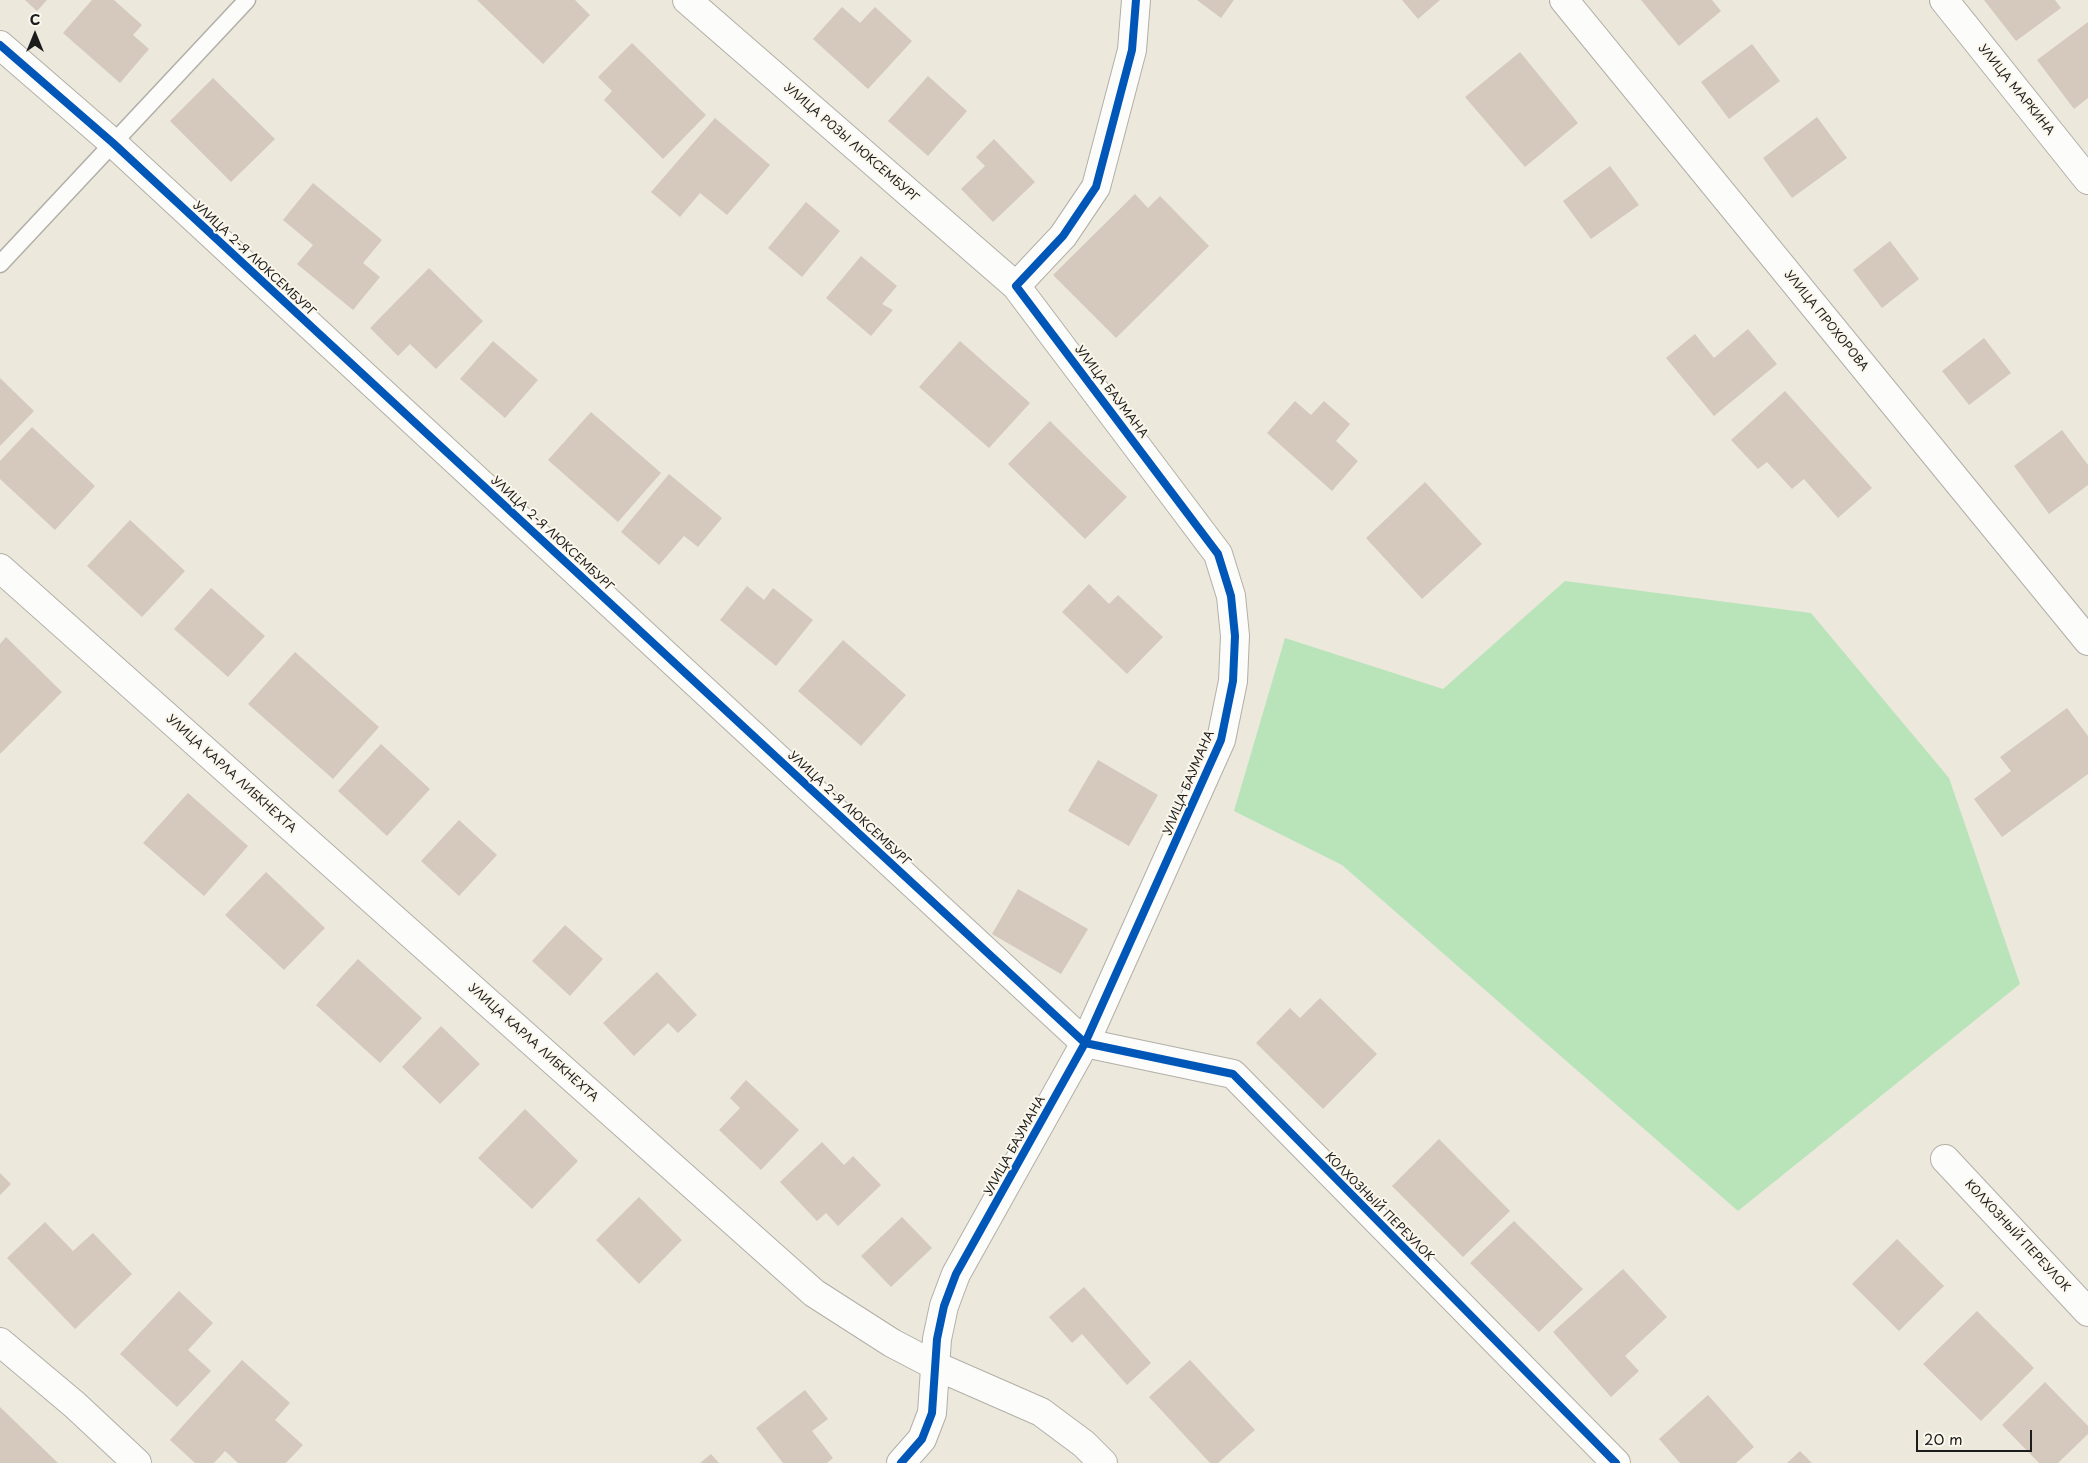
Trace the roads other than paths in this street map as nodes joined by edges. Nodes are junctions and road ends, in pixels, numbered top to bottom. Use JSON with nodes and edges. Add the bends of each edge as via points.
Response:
{"nodes":[{"id":1,"x":247,"y":0,"type":"edge"},
{"id":2,"x":687,"y":0,"type":"edge"},
{"id":3,"x":1136,"y":0,"type":"edge"},
{"id":4,"x":1564,"y":0,"type":"edge"},
{"id":5,"x":1944,"y":0,"type":"edge"},
{"id":6,"x":0,"y":45,"type":"edge"},
{"id":7,"x":113,"y":143,"type":"junction"},
{"id":8,"x":2088,"y":180,"type":"edge"},
{"id":9,"x":0,"y":264,"type":"edge"},
{"id":10,"x":1016,"y":286,"type":"junction"},
{"id":11,"x":0,"y":568,"type":"edge"},
{"id":12,"x":2088,"y":641,"type":"edge"},
{"id":13,"x":1085,"y":1042,"type":"junction"},
{"id":14,"x":1945,"y":1159,"type":"dead end"},
{"id":15,"x":2088,"y":1312,"type":"edge"},
{"id":16,"x":0,"y":1342,"type":"edge"},
{"id":17,"x":936,"y":1366,"type":"junction"},
{"id":18,"x":137,"y":1463,"type":"edge"},
{"id":19,"x":901,"y":1463,"type":"edge"},
{"id":20,"x":1103,"y":1463,"type":"edge"},
{"id":21,"x":1616,"y":1463,"type":"edge"}],
"edges":[{"from":1,"to":7,"type":"lane"},
{"from":2,"to":10,"type":"street","name":"УЛИЦА РОЗЫ ЛЮКСЕМБУРГ"},
{"from":3,"to":10,"type":"street","via":[[1132,50],[1096,188],[1064,236]]},
{"from":4,"to":12,"type":"street","name":"УЛИЦА ПРОХОРОВА"},
{"from":5,"to":8,"type":"street","name":"УЛИЦА МАРКИНА"},
{"from":6,"to":7,"type":"street","name":"УЛИЦА 2-Я ЛЮКСЕМБУРГ"},
{"from":7,"to":9,"type":"lane"},
{"from":7,"to":13,"type":"street","name":"УЛИЦА 2-Я ЛЮКСЕМБУРГ"},
{"from":10,"to":13,"type":"street","name":"УЛИЦА БАУМАНА","via":[[1218,554],[1232,596],[1235,636],[1233,681],[1221,740]]},
{"from":11,"to":17,"type":"street","name":"УЛИЦА КАРЛА ЛИБКНЕХТА","via":[[814,1293],[892,1343]]},
{"from":13,"to":17,"type":"street","name":"УЛИЦА БАУМАНА","via":[[956,1274],[944,1306],[937,1339]]},
{"from":13,"to":21,"type":"street","name":"КОЛХОЗНЫЙ ПЕРЕУЛОК","via":[[1233,1074]]},
{"from":14,"to":15,"type":"street","name":"КОЛХОЗНЫЙ ПЕРЕУЛОК"},
{"from":16,"to":18,"type":"street"},
{"from":17,"to":19,"type":"street","name":"УЛИЦА БАУМАНА","via":[[932,1413],[922,1439]]},
{"from":17,"to":20,"type":"street","name":"УЛИЦА КАРЛА ЛИБКНЕХТА","via":[[1041,1412],[1084,1444]]}]}
